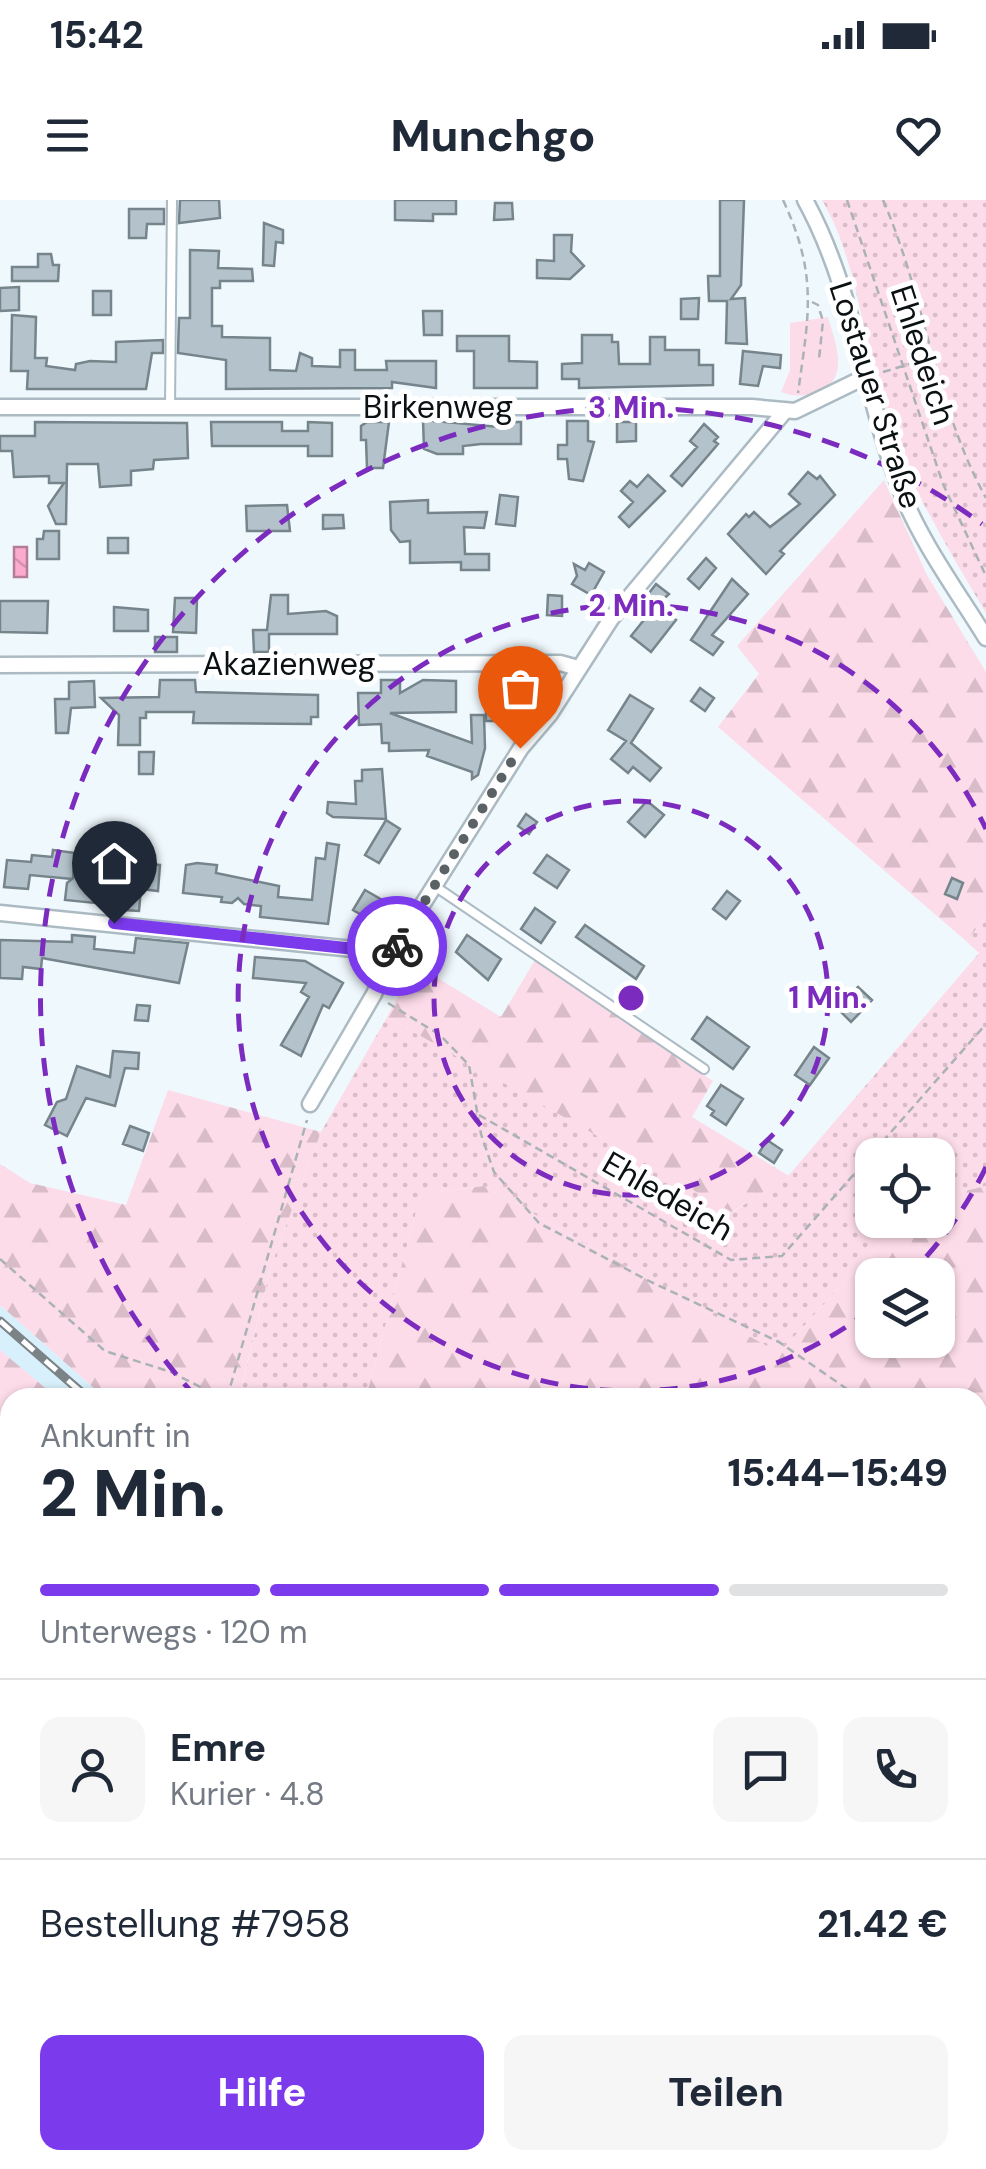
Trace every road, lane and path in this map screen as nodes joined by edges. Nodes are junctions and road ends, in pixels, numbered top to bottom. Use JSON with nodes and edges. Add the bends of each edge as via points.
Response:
{"nodes":[{"id":1,"x":172,"y":200,"type":"edge"},
{"id":2,"x":783,"y":200,"type":"edge"},
{"id":3,"x":805,"y":200,"type":"edge"},
{"id":4,"x":847,"y":200,"type":"edge"},
{"id":5,"x":883,"y":200,"type":"edge"},
{"id":6,"x":811,"y":302,"type":"junction"},
{"id":7,"x":934,"y":357,"type":"junction"},
{"id":8,"x":819,"y":359,"type":"dead end"},
{"id":9,"x":903,"y":365,"type":"junction"},
{"id":10,"x":875,"y":374,"type":"junction"},
{"id":11,"x":0,"y":408,"type":"edge"},
{"id":12,"x":170,"y":408,"type":"junction"},
{"id":13,"x":790,"y":411,"type":"junction"},
{"id":14,"x":986,"y":498,"type":"edge"},
{"id":15,"x":986,"y":576,"type":"edge"},
{"id":16,"x":986,"y":638,"type":"edge"},
{"id":17,"x":0,"y":664,"type":"edge"},
{"id":18,"x":578,"y":668,"type":"junction"},
{"id":19,"x":436,"y":887,"type":"junction"},
{"id":20,"x":0,"y":913,"type":"edge"},
{"id":21,"x":392,"y":953,"type":"junction"},
{"id":22,"x":374,"y":994,"type":"junction"},
{"id":23,"x":986,"y":1024,"type":"edge"},
{"id":24,"x":704,"y":1069,"type":"dead end"},
{"id":25,"x":310,"y":1104,"type":"joint"},
{"id":26,"x":478,"y":1114,"type":"junction"},
{"id":27,"x":0,"y":1258,"type":"edge"},
{"id":28,"x":204,"y":1388,"type":"edge"},
{"id":29,"x":227,"y":1388,"type":"edge"},
{"id":30,"x":846,"y":1388,"type":"edge"}],
"edges":[{"from":1,"to":12,"type":"lane"},
{"from":2,"to":6,"type":"path","via":[[810,275]]},
{"from":3,"to":10,"type":"street","name":"Lostauer Straße"},
{"from":4,"to":9,"type":"path","name":"Ehledeich"},
{"from":5,"to":7,"type":"path","via":[[906,253]]},
{"from":6,"to":8,"type":"path","via":[[822,311]]},
{"from":6,"to":13,"type":"path"},
{"from":7,"to":9,"type":"path"},
{"from":7,"to":14,"type":"path"},
{"from":9,"to":10,"type":"path"},
{"from":9,"to":15,"type":"path","name":"Ehledeich","via":[[942,484]]},
{"from":10,"to":13,"type":"street"},
{"from":10,"to":16,"type":"street","name":"Lostauer Straße","via":[[910,510]]},
{"from":11,"to":12,"type":"street","name":"Birkenweg"},
{"from":12,"to":13,"type":"street","name":"Birkenweg"},
{"from":13,"to":18,"type":"street","via":[[611,619]]},
{"from":17,"to":18,"type":"street","name":"Akazienweg"},
{"from":18,"to":19,"type":"street","via":[[520,748]]},
{"from":19,"to":21,"type":"street"},
{"from":19,"to":24,"type":"lane"},
{"from":20,"to":21,"type":"street"},
{"from":21,"to":22,"type":"street"},
{"from":22,"to":25,"type":"street"},
{"from":22,"to":26,"type":"path","via":[[440,1034],[469,1065]]},
{"from":23,"to":26,"type":"path","name":"Ehledeich","via":[[782,1256],[731,1260]]},
{"from":25,"to":29,"type":"path"},
{"from":26,"to":30,"type":"path","via":[[494,1172],[539,1223],[779,1342]]},
{"from":27,"to":28,"type":"path","via":[[104,1352]]}]}
